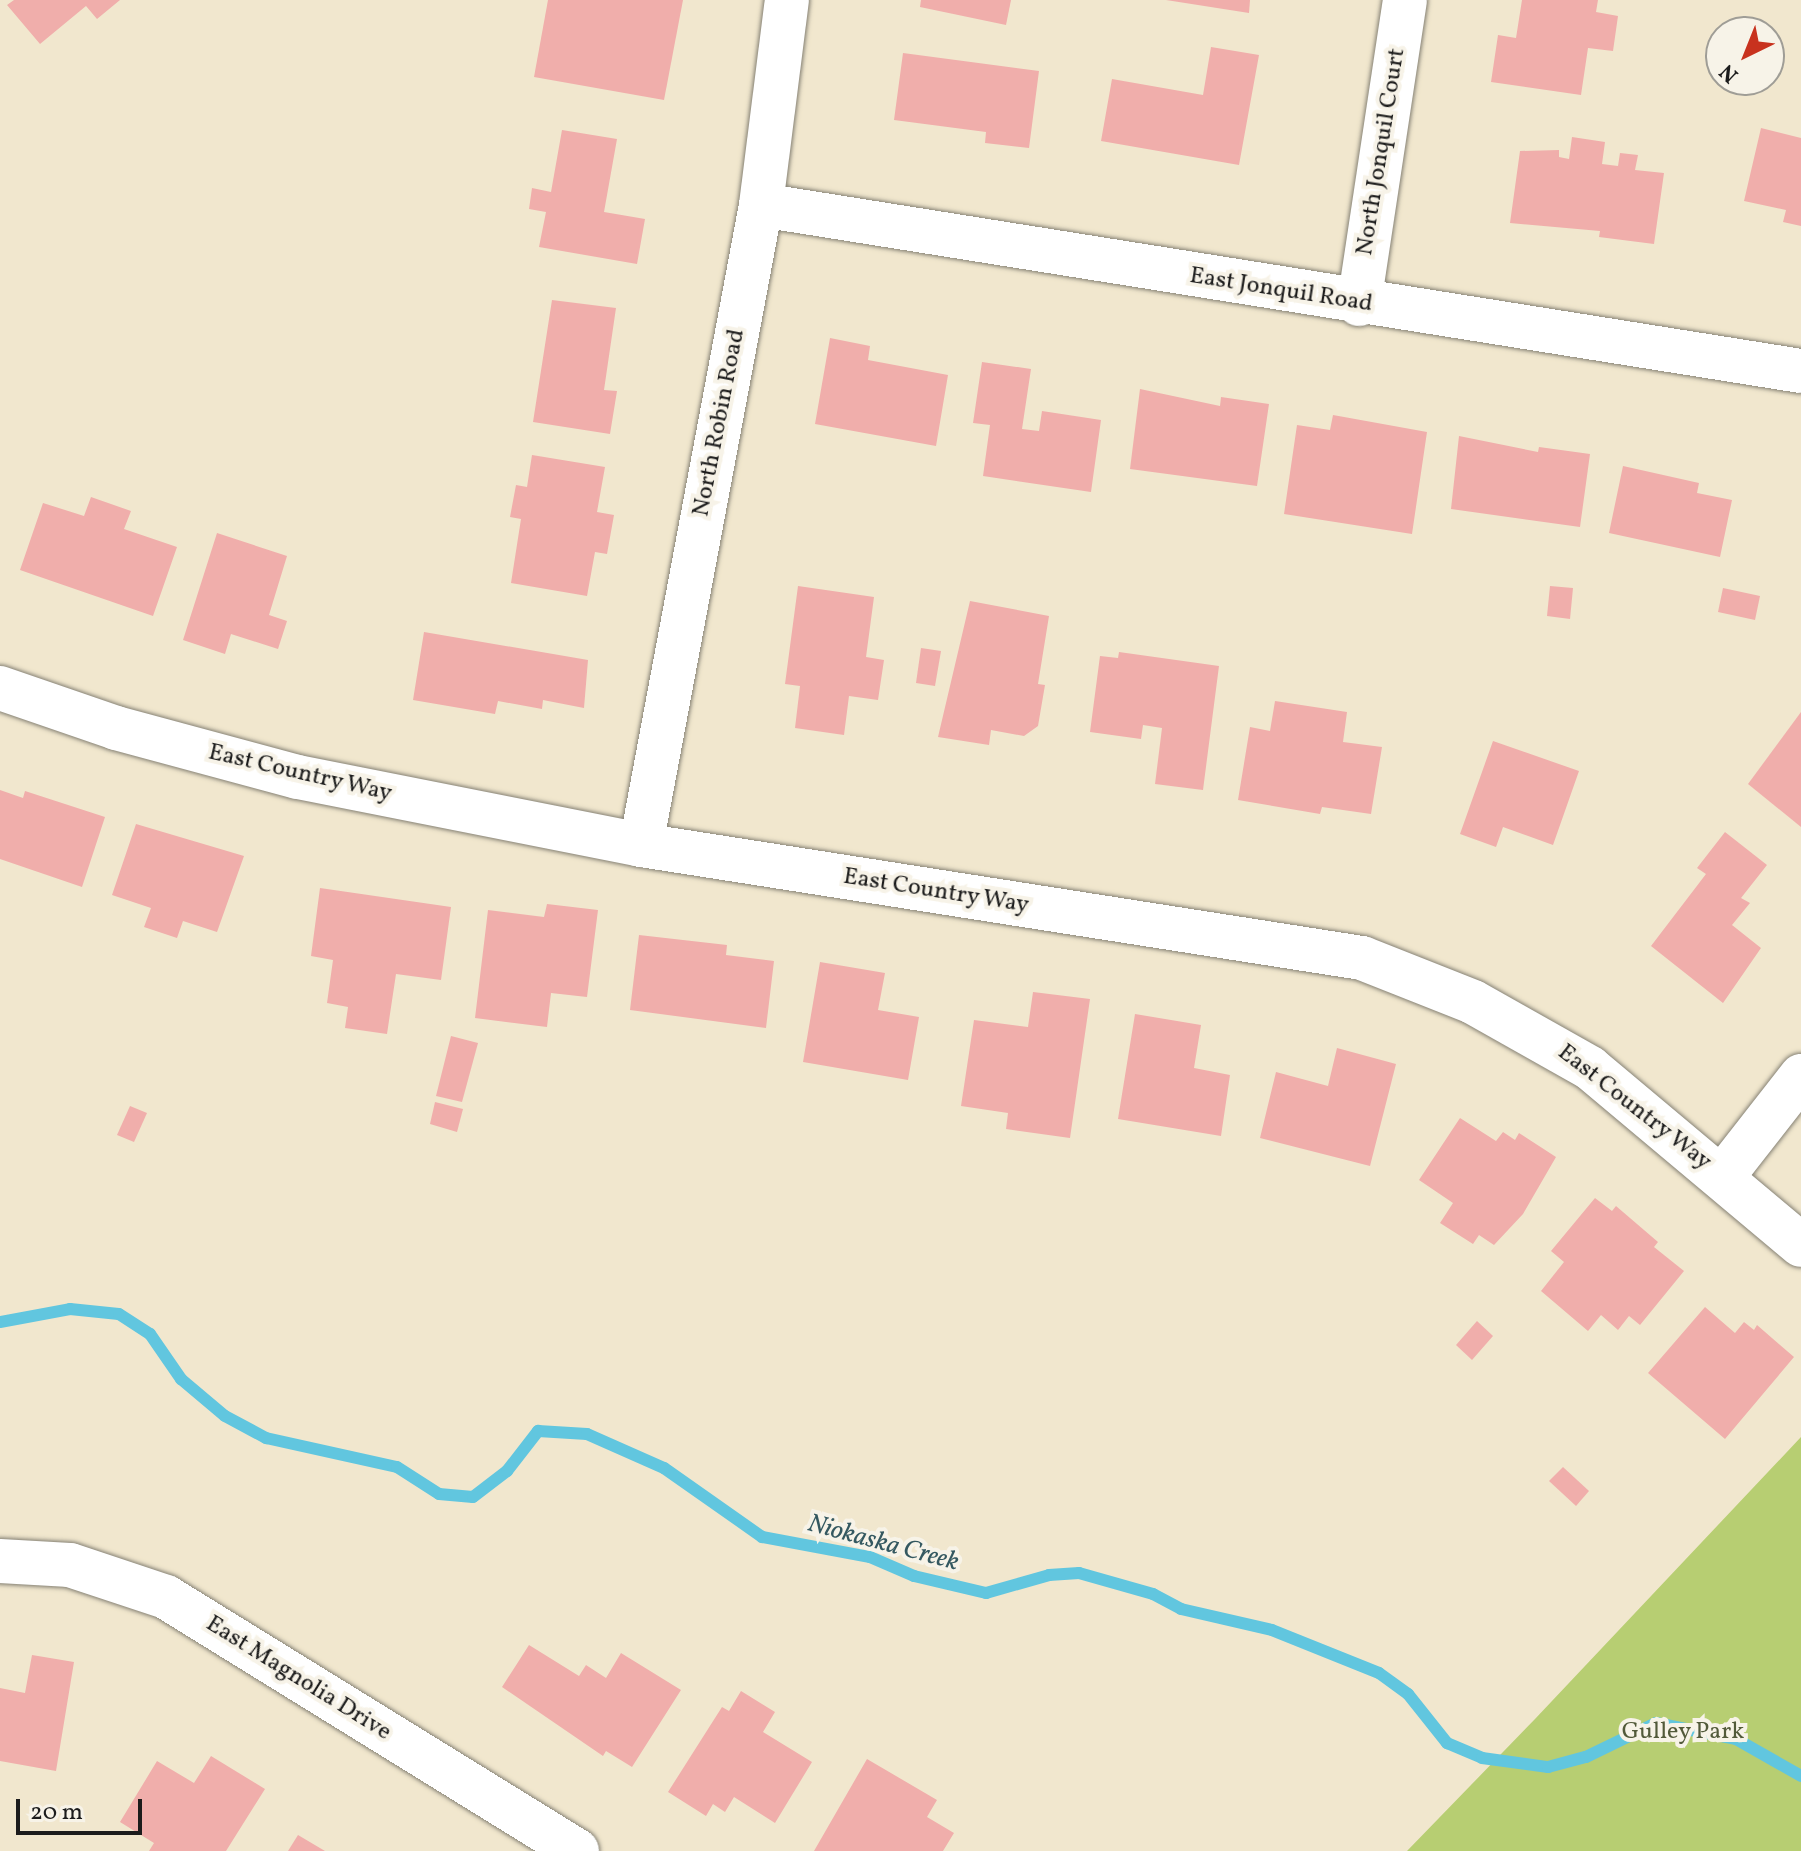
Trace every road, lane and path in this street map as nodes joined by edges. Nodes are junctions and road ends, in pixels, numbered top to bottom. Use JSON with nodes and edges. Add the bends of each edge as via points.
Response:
{"nodes":[{"id":1,"x":787,"y":0,"type":"edge"},
{"id":2,"x":1405,"y":0,"type":"edge"},
{"id":3,"x":761,"y":205,"type":"junction"},
{"id":4,"x":1359,"y":304,"type":"junction"},
{"id":5,"x":1801,"y":371,"type":"edge"},
{"id":6,"x":0,"y":688,"type":"edge"},
{"id":7,"x":641,"y":845,"type":"junction"},
{"id":8,"x":1801,"y":1076,"type":"edge"},
{"id":9,"x":1723,"y":1176,"type":"junction"},
{"id":10,"x":1801,"y":1245,"type":"edge"},
{"id":11,"x":0,"y":1561,"type":"edge"},
{"id":12,"x":577,"y":1851,"type":"edge"}],
"edges":[{"from":1,"to":3,"type":"street","name":"North Robin Road"},
{"from":2,"to":4,"type":"street","name":"North Jonquil Court"},
{"from":3,"to":4,"type":"street","name":"East Jonquil Road"},
{"from":3,"to":7,"type":"street","name":"North Robin Road"},
{"from":4,"to":5,"type":"street","name":"East Jonquil Road"},
{"from":6,"to":7,"type":"street","name":"East Country Way","via":[[116,728],[298,777]]},
{"from":7,"to":9,"type":"street","name":"East Country Way","via":[[1362,958],[1532,1031],[1590,1068]]},
{"from":8,"to":9,"type":"street"},
{"from":9,"to":10,"type":"street","name":"East Country Way"},
{"from":11,"to":12,"type":"street","name":"East Magnolia Drive","via":[[70,1565],[166,1597]]}]}
